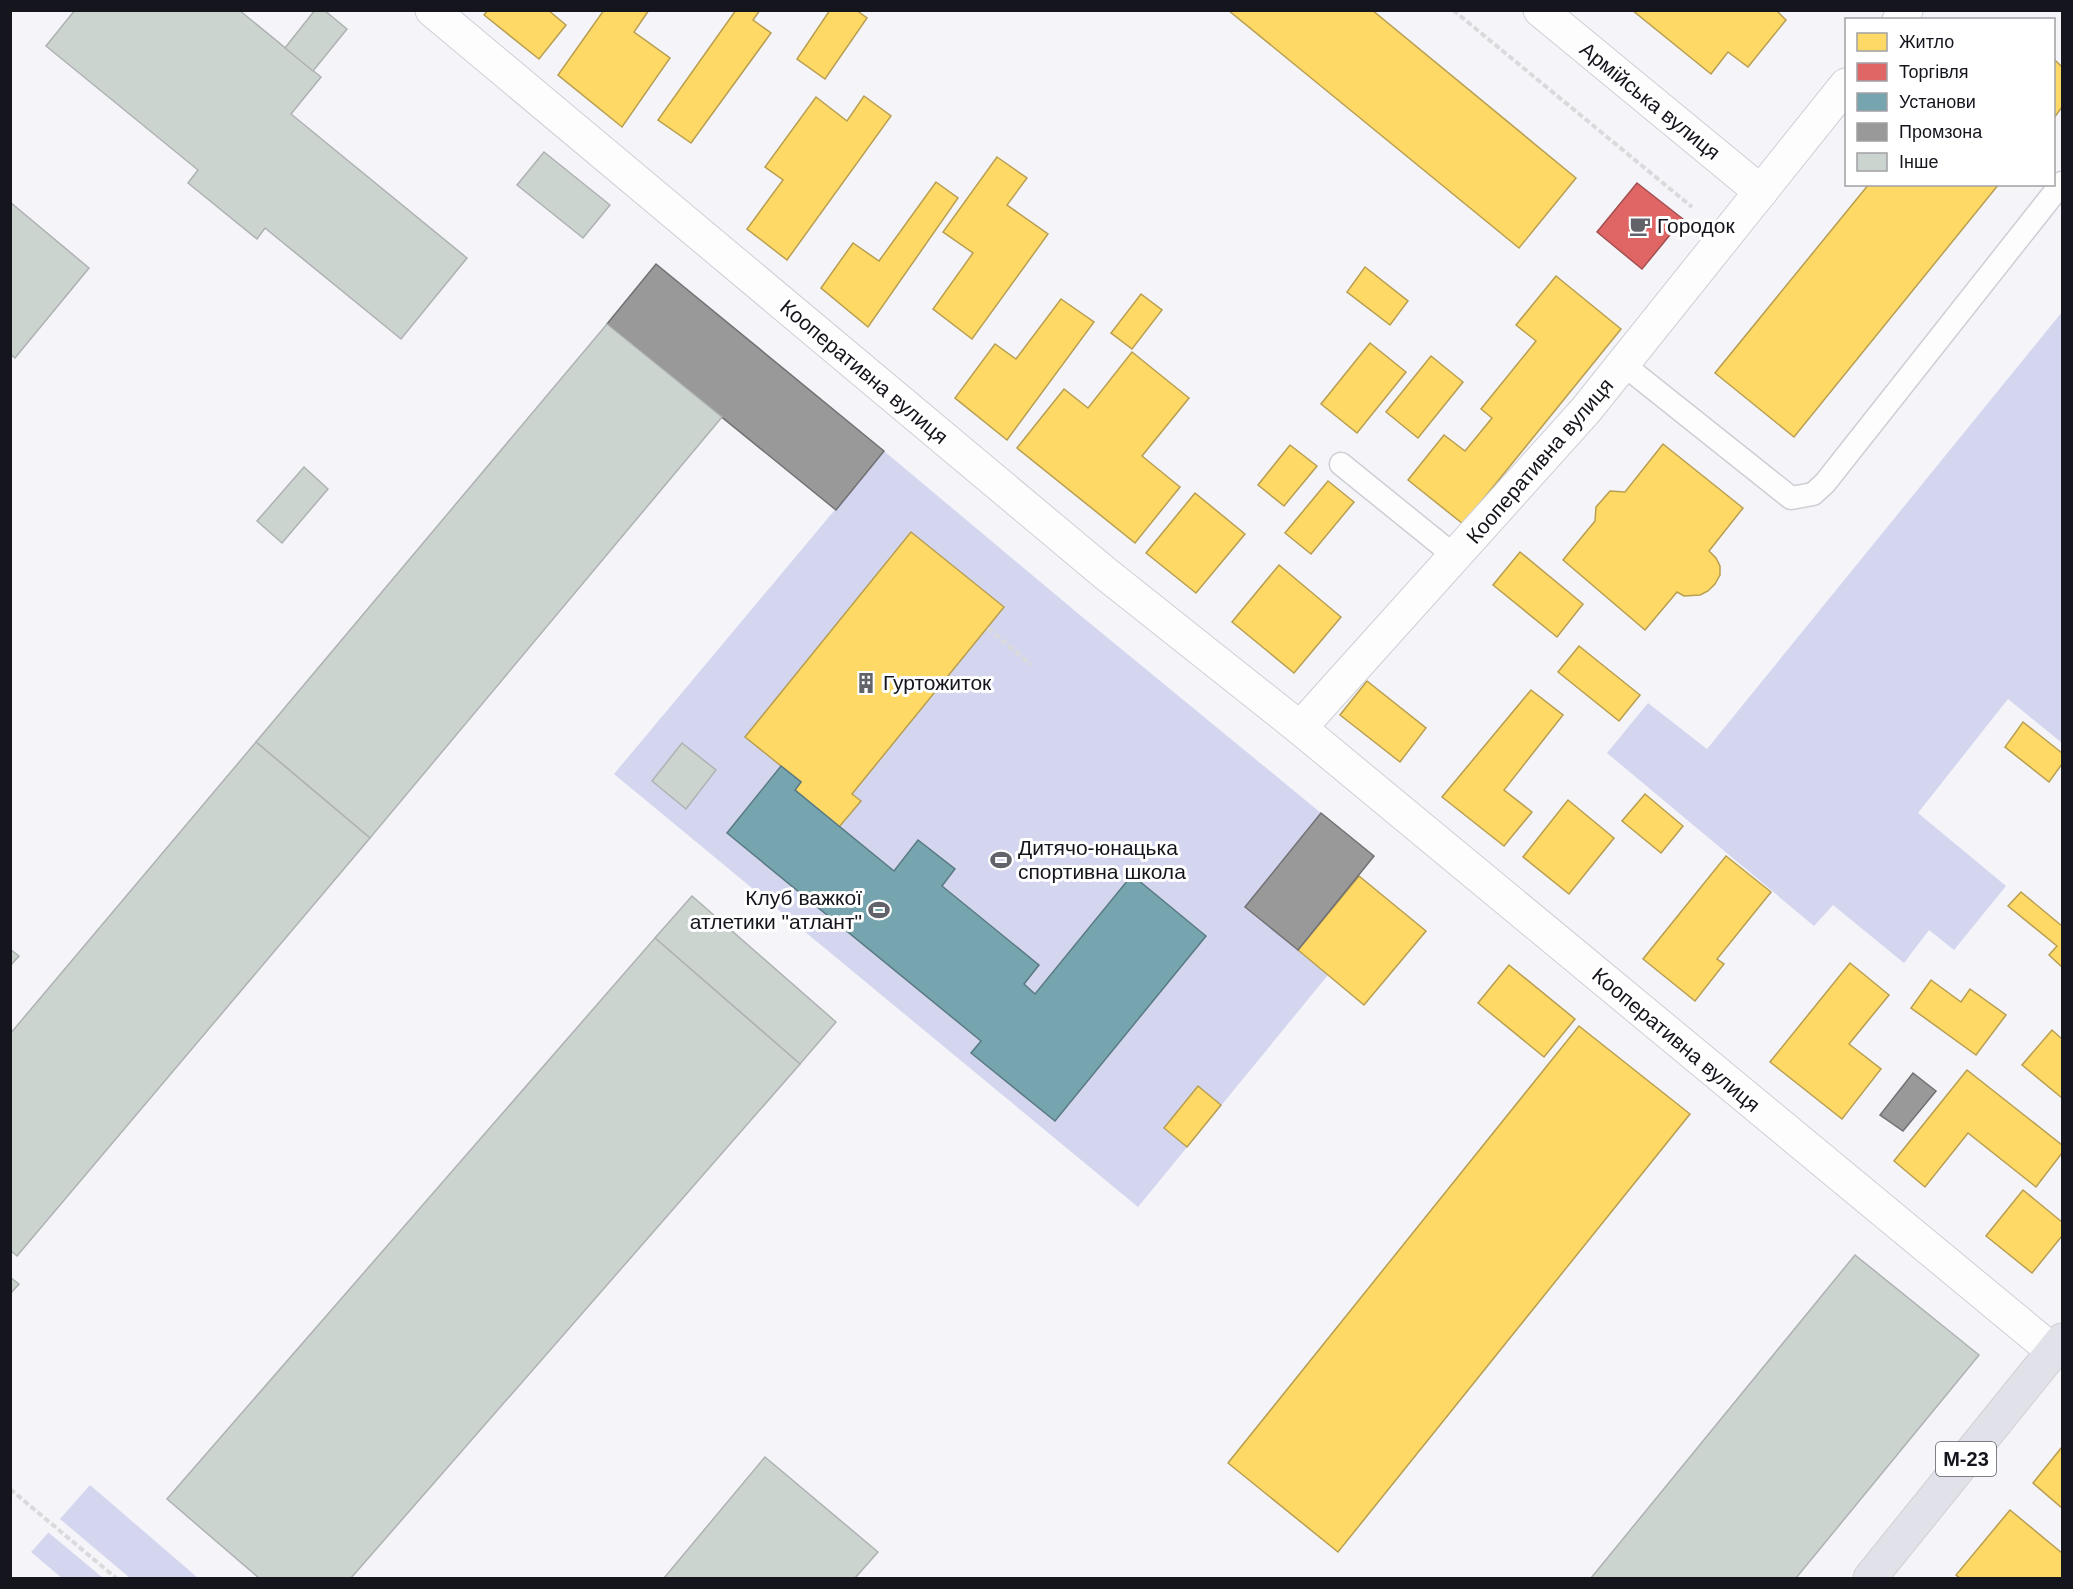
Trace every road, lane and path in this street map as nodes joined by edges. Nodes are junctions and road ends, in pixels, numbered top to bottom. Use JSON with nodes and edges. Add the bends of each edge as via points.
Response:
{"nodes":[{"id":1,"x":432,"y":10,"type":"edge"},
{"id":2,"x":1453,"y":10,"type":"edge"},
{"id":3,"x":1540,"y":10,"type":"edge"},
{"id":4,"x":1845,"y":86,"type":"edge"},
{"id":5,"x":2062,"y":183,"type":"edge"},
{"id":6,"x":1761,"y":192,"type":"junction"},
{"id":7,"x":1692,"y":207,"type":"dead end"},
{"id":8,"x":1624,"y":365,"type":"junction"},
{"id":9,"x":1341,"y":464,"type":"dead end"},
{"id":10,"x":1456,"y":557,"type":"junction"},
{"id":11,"x":988,"y":628,"type":"dead end"},
{"id":12,"x":1031,"y":664,"type":"dead end"},
{"id":13,"x":1300,"y":728,"type":"junction"},
{"id":14,"x":2058,"y":1345,"type":"edge"},
{"id":15,"x":10,"y":1489,"type":"edge"},
{"id":16,"x":116,"y":1578,"type":"edge"},
{"id":17,"x":1870,"y":1578,"type":"edge"}],
"edges":[{"from":1,"to":13,"type":"street","name":"Кооперативна вулиця","via":[[1106,574]]},
{"from":2,"to":7,"type":"path"},
{"from":3,"to":6,"type":"street","name":"Армійська вулиця"},
{"from":4,"to":6,"type":"street"},
{"from":5,"to":8,"type":"lane","via":[[1813,494],[1791,498]]},
{"from":6,"to":8,"type":"street"},
{"from":8,"to":10,"type":"street","name":"Кооперативна вулиця"},
{"from":9,"to":10,"type":"lane","name":"Кооперативна вулиця"},
{"from":10,"to":13,"type":"street","name":"Кооперативна вулиця"},
{"from":11,"to":12,"type":"path"},
{"from":13,"to":14,"type":"street","name":"Кооперативна вулиця"},
{"from":14,"to":17,"type":"highway","number":"М-23"},
{"from":15,"to":16,"type":"path"}]}
